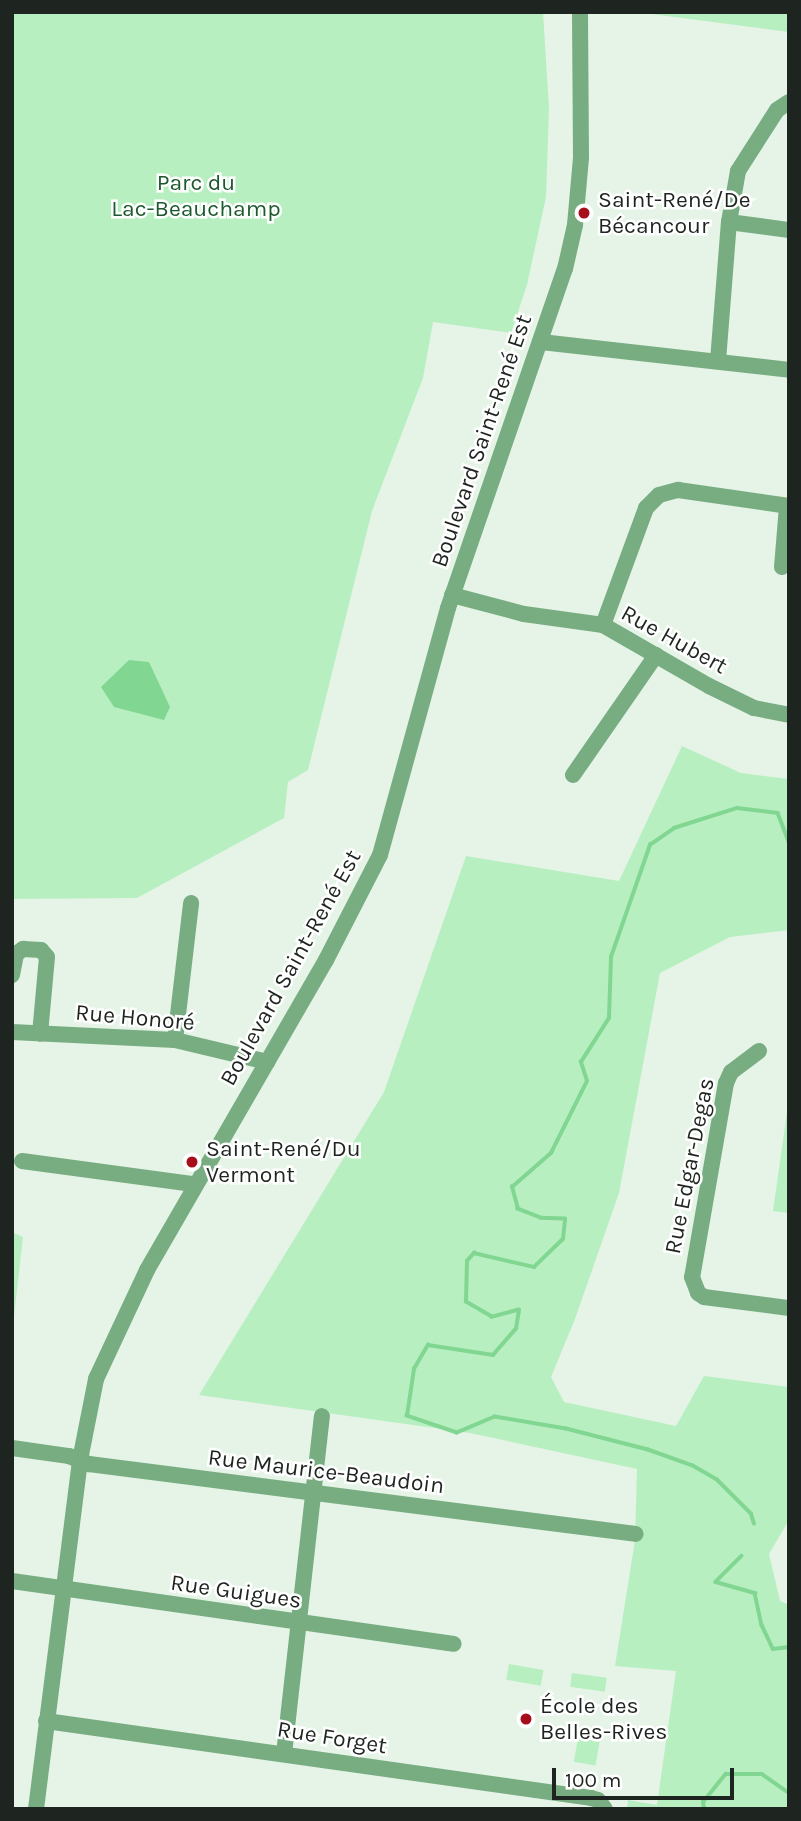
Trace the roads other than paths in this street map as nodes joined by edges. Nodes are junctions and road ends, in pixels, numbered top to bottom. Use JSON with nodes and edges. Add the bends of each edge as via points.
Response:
{"nodes":[{"id":1,"x":580,"y":12,"type":"edge"},
{"id":2,"x":789,"y":102,"type":"edge"},
{"id":3,"x":729,"y":222,"type":"junction"},
{"id":4,"x":789,"y":230,"type":"edge"},
{"id":5,"x":541,"y":342,"type":"junction"},
{"id":6,"x":718,"y":361,"type":"junction"},
{"id":7,"x":789,"y":370,"type":"edge"},
{"id":8,"x":788,"y":506,"type":"edge"},
{"id":9,"x":782,"y":567,"type":"dead end"},
{"id":10,"x":452,"y":595,"type":"junction"},
{"id":11,"x":603,"y":625,"type":"junction"},
{"id":12,"x":656,"y":655,"type":"junction"},
{"id":13,"x":789,"y":715,"type":"edge"},
{"id":14,"x":573,"y":775,"type":"dead end"},
{"id":15,"x":191,"y":903,"type":"dead end"},
{"id":16,"x":12,"y":975,"type":"edge"},
{"id":17,"x":12,"y":1032,"type":"edge"},
{"id":18,"x":40,"y":1034,"type":"junction"},
{"id":19,"x":175,"y":1040,"type":"junction"},
{"id":20,"x":759,"y":1051,"type":"dead end"},
{"id":21,"x":267,"y":1062,"type":"junction"},
{"id":22,"x":22,"y":1161,"type":"dead end"},
{"id":23,"x":194,"y":1184,"type":"junction"},
{"id":24,"x":789,"y":1308,"type":"edge"},
{"id":25,"x":322,"y":1416,"type":"dead end"},
{"id":26,"x":12,"y":1448,"type":"edge"},
{"id":27,"x":80,"y":1460,"type":"junction"},
{"id":28,"x":313,"y":1495,"type":"junction"},
{"id":29,"x":636,"y":1534,"type":"dead end"},
{"id":30,"x":12,"y":1581,"type":"edge"},
{"id":31,"x":63,"y":1590,"type":"junction"},
{"id":32,"x":298,"y":1623,"type":"junction"},
{"id":33,"x":454,"y":1644,"type":"dead end"},
{"id":34,"x":47,"y":1721,"type":"junction"},
{"id":35,"x":284,"y":1754,"type":"junction"},
{"id":36,"x":36,"y":1809,"type":"edge"},
{"id":37,"x":605,"y":1809,"type":"edge"}],
"edges":[{"from":1,"to":5,"type":"street","name":"Boulevard Saint-René Est","via":[[581,158],[575,225]]},
{"from":2,"to":3,"type":"street","via":[[777,110],[738,171]]},
{"from":3,"to":4,"type":"street"},
{"from":3,"to":6,"type":"street"},
{"from":5,"to":6,"type":"street"},
{"from":5,"to":10,"type":"street","name":"Boulevard Saint-René Est"},
{"from":6,"to":7,"type":"street"},
{"from":8,"to":9,"type":"street"},
{"from":8,"to":11,"type":"street","via":[[678,490],[659,495],[646,508]]},
{"from":10,"to":11,"type":"street","name":"Rue Hubert","via":[[524,614]]},
{"from":10,"to":21,"type":"street","name":"Boulevard Saint-René Est","via":[[380,855]]},
{"from":11,"to":12,"type":"street","name":"Rue Hubert"},
{"from":12,"to":13,"type":"street","name":"Rue Hubert","via":[[754,708]]},
{"from":12,"to":14,"type":"street"},
{"from":15,"to":19,"type":"street"},
{"from":16,"to":18,"type":"street","name":"Rue Honoré","via":[[16,954],[23,949],[41,950],[47,957]]},
{"from":17,"to":18,"type":"street","name":"Rue Honoré"},
{"from":18,"to":19,"type":"street","name":"Rue Honoré"},
{"from":19,"to":21,"type":"street","name":"Rue Honoré"},
{"from":20,"to":24,"type":"street","name":"Rue Edgar-Degas","via":[[731,1072],[726,1083],[692,1277],[704,1297]]},
{"from":21,"to":23,"type":"street","name":"Boulevard Saint-René Est"},
{"from":22,"to":23,"type":"street"},
{"from":23,"to":27,"type":"street","name":"Boulevard Saint-René Est","via":[[102,1364],[91,1394]]},
{"from":25,"to":28,"type":"street"},
{"from":26,"to":27,"type":"street","name":"Rue Maurice-Beaudoin"},
{"from":27,"to":28,"type":"street","name":"Rue Maurice-Beaudoin"},
{"from":27,"to":31,"type":"street","name":"Boulevard Saint-René Est"},
{"from":28,"to":29,"type":"street","name":"Rue Maurice-Beaudoin"},
{"from":28,"to":32,"type":"street"},
{"from":30,"to":31,"type":"street","name":"Rue Guigues"},
{"from":31,"to":32,"type":"street","name":"Rue Guigues"},
{"from":31,"to":34,"type":"street","name":"Boulevard Saint-René Est"},
{"from":32,"to":33,"type":"street","name":"Rue Guigues"},
{"from":32,"to":35,"type":"street"},
{"from":34,"to":35,"type":"street","name":"Rue Forget"},
{"from":34,"to":36,"type":"street","name":"Boulevard Saint-René Est"},
{"from":35,"to":37,"type":"street","name":"Rue Forget","via":[[591,1798],[602,1802]]}]}
